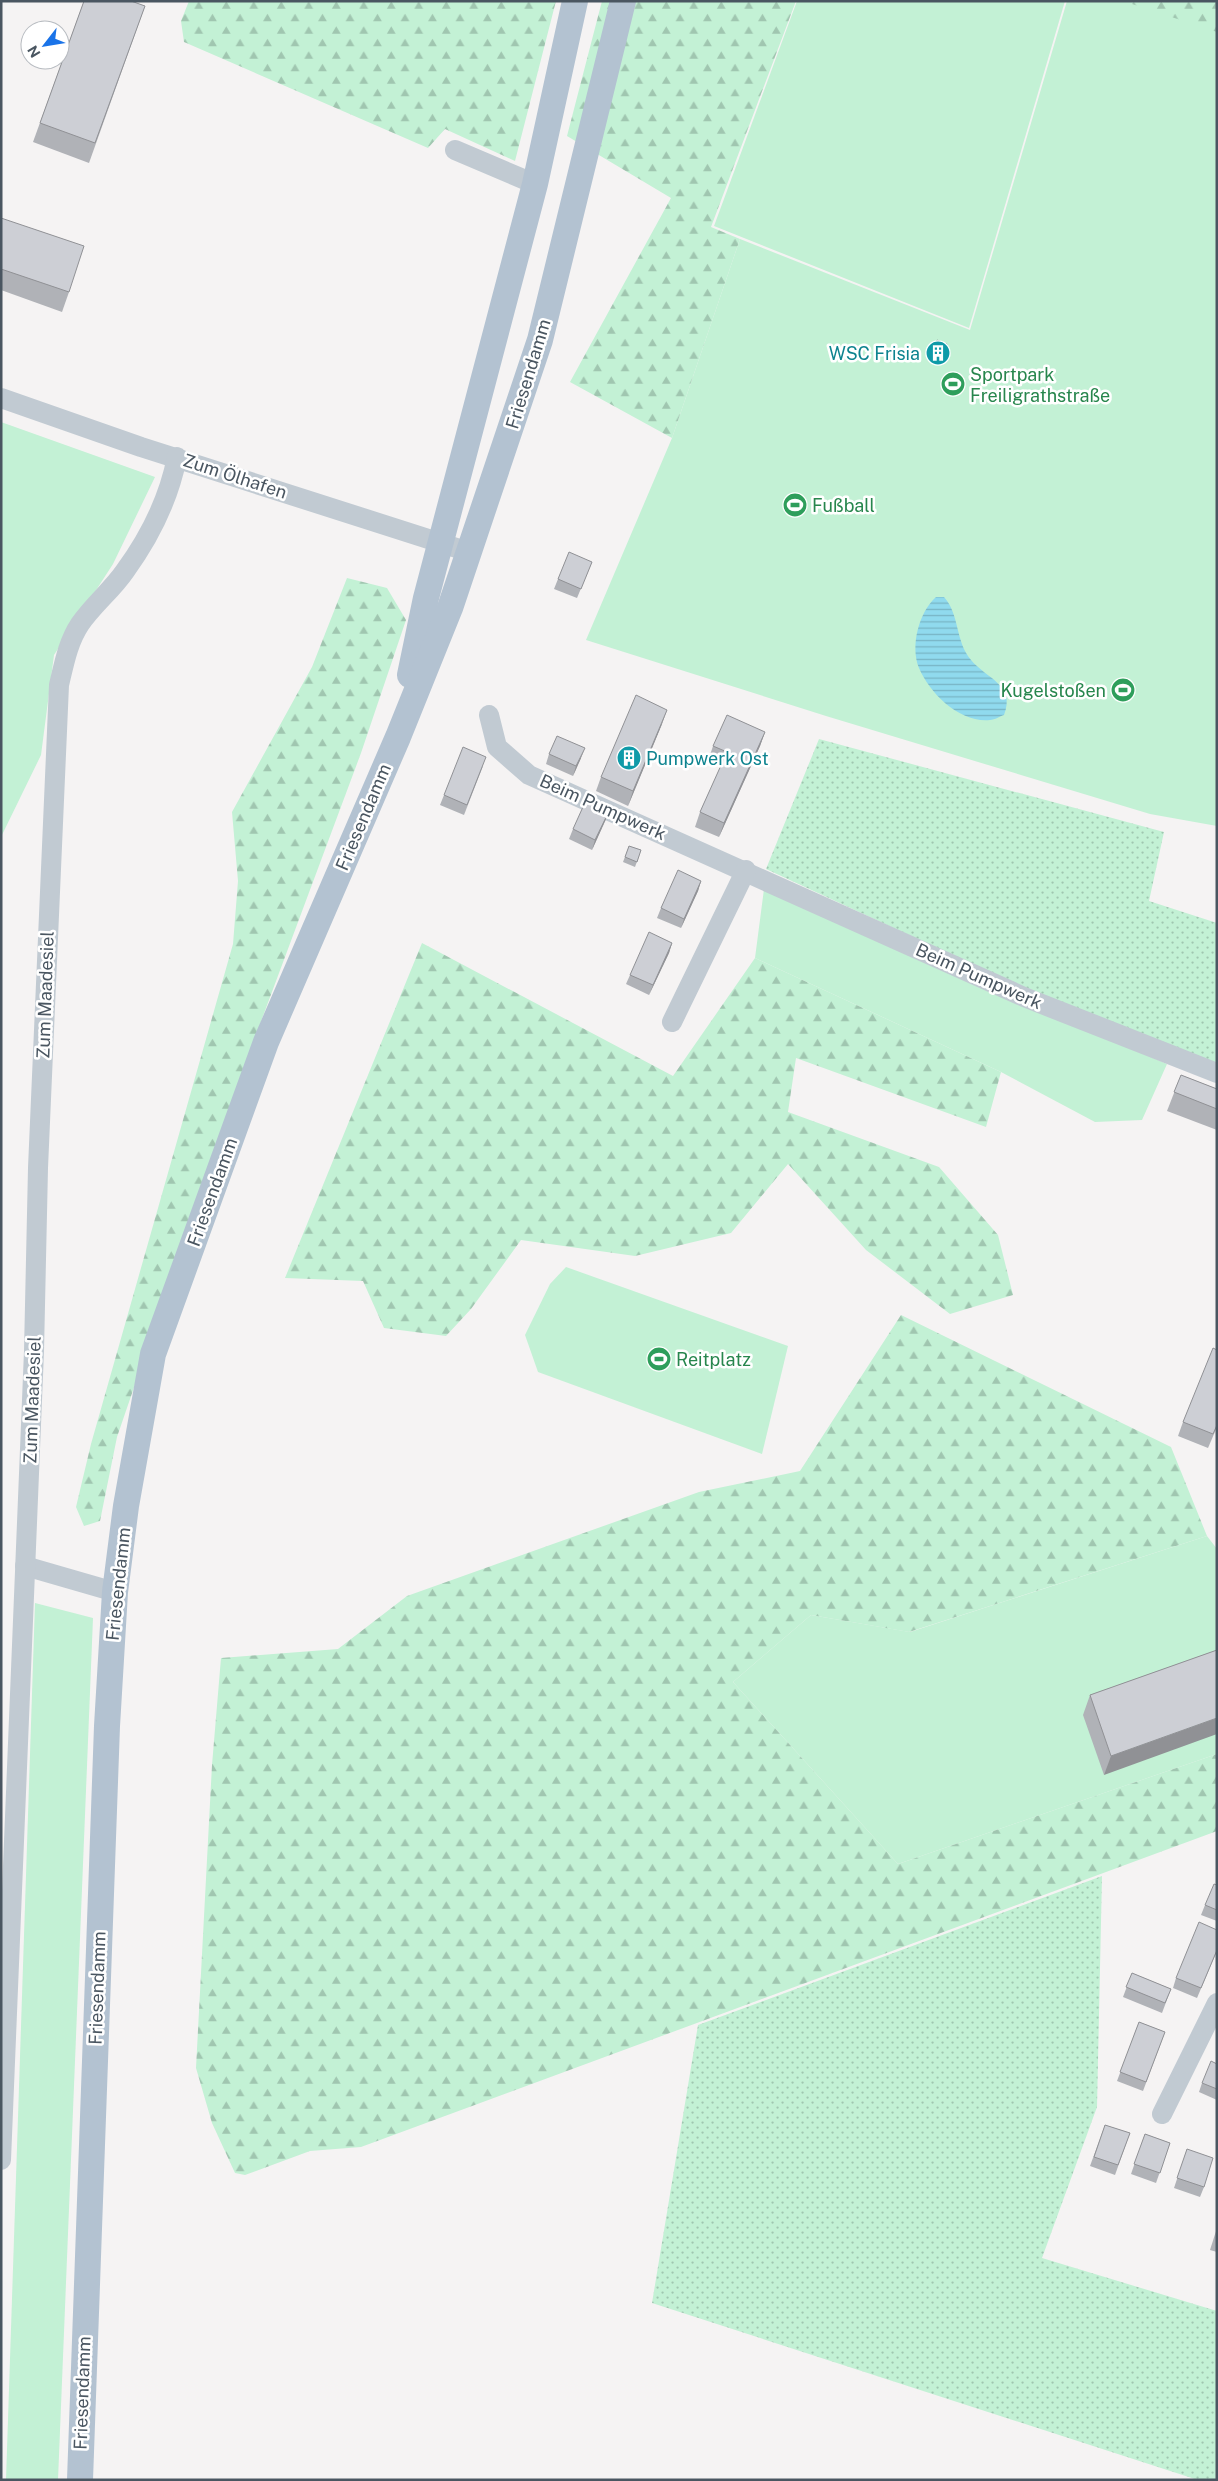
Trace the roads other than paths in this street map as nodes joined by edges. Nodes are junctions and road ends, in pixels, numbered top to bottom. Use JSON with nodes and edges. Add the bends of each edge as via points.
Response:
{"nodes":[{"id":1,"x":575,"y":1,"type":"edge"},
{"id":2,"x":623,"y":1,"type":"edge"},
{"id":3,"x":455,"y":150,"type":"dead end"},
{"id":4,"x":535,"y":184,"type":"junction"},
{"id":5,"x":1,"y":398,"type":"edge"},
{"id":6,"x":177,"y":457,"type":"junction"},
{"id":7,"x":440,"y":544,"type":"junction"},
{"id":8,"x":469,"y":552,"type":"junction"},
{"id":9,"x":489,"y":715,"type":"dead end"},
{"id":10,"x":398,"y":737,"type":"junction"},
{"id":11,"x":746,"y":870,"type":"junction"},
{"id":12,"x":672,"y":1022,"type":"dead end"},
{"id":13,"x":1217,"y":1073,"type":"edge"},
{"id":14,"x":25,"y":1566,"type":"junction"},
{"id":15,"x":115,"y":1592,"type":"junction"},
{"id":16,"x":1217,"y":2003,"type":"edge"},
{"id":17,"x":1162,"y":2114,"type":"dead end"},
{"id":18,"x":1,"y":2160,"type":"edge"},
{"id":19,"x":80,"y":2480,"type":"edge"}],
"edges":[{"from":1,"to":4,"type":"main road","name":"Friesendamm"},
{"from":2,"to":8,"type":"main road","name":"Friesendamm","via":[[540,340]]},
{"from":3,"to":4,"type":"street"},
{"from":4,"to":7,"type":"main road","name":"Friesendamm"},
{"from":5,"to":6,"type":"street","name":"Zum Ölhafen"},
{"from":6,"to":7,"type":"street","name":"Zum Ölhafen"},
{"from":6,"to":14,"type":"street","name":"Zum Maadesiel","via":[[172,480],[145,542],[124,573],[80,625],[66,654],[58,685]]},
{"from":7,"to":8,"type":"street","name":"Zum Ölhafen"},
{"from":7,"to":10,"type":"main road","name":"Friesendamm"},
{"from":8,"to":10,"type":"main road","name":"Friesendamm"},
{"from":9,"to":11,"type":"street","name":"Beim Pumpwerk","via":[[497,747],[529,774]]},
{"from":10,"to":15,"type":"main road","name":"Friesendamm","via":[[266,1042],[153,1354],[126,1506]]},
{"from":11,"to":12,"type":"street"},
{"from":11,"to":13,"type":"street","name":"Beim Pumpwerk","via":[[1024,997]]},
{"from":14,"to":15,"type":"street"},
{"from":14,"to":18,"type":"street","name":"Zum Maadesiel"},
{"from":15,"to":19,"type":"main road","name":"Friesendamm","via":[[107,1726]]},
{"from":16,"to":17,"type":"street"}]}
